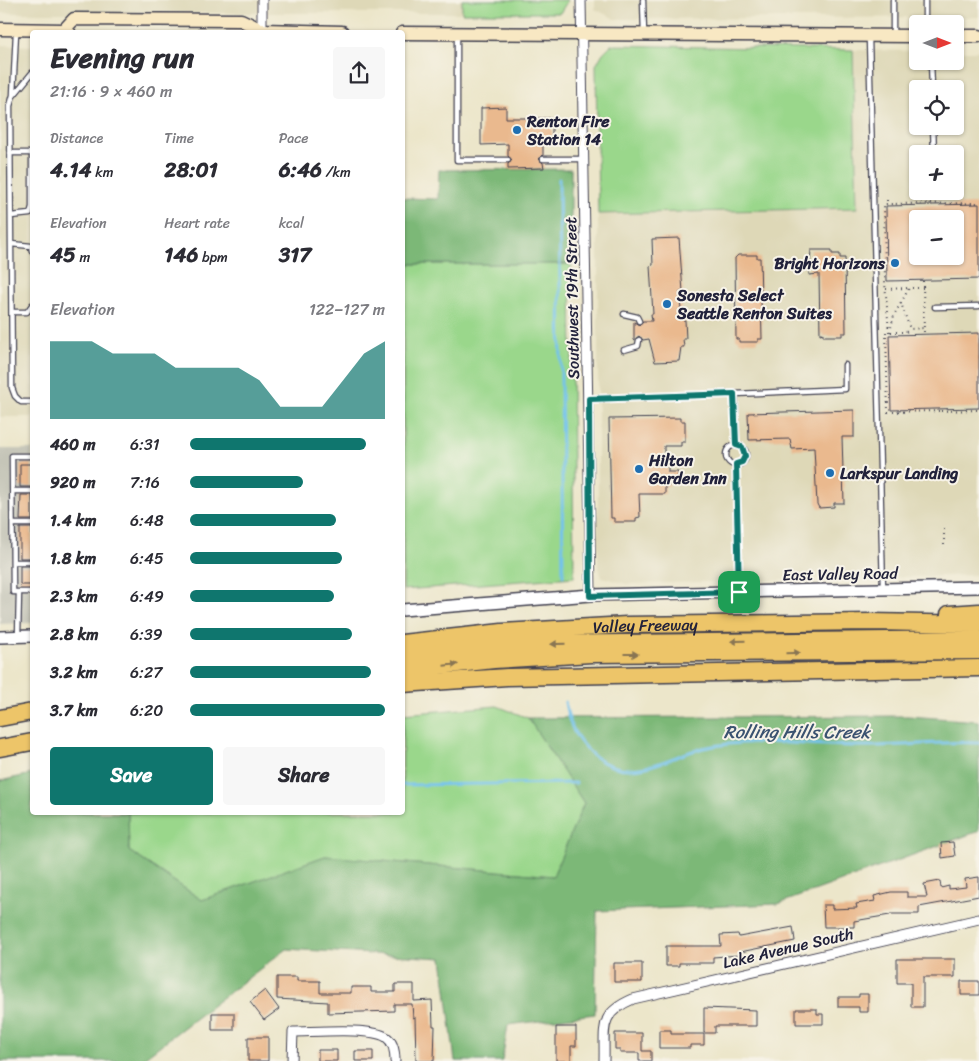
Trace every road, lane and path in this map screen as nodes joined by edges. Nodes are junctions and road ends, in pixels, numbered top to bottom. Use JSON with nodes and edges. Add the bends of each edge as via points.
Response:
{"nodes":[{"id":1,"x":262,"y":0,"type":"edge"},
{"id":2,"x":581,"y":0,"type":"edge"},
{"id":3,"x":643,"y":0,"type":"edge"},
{"id":4,"x":893,"y":0,"type":"edge"},
{"id":5,"x":925,"y":0,"type":"edge"},
{"id":6,"x":925,"y":15,"type":"edge"},
{"id":7,"x":0,"y":29,"type":"edge"},
{"id":8,"x":16,"y":29,"type":"junction"},
{"id":9,"x":41,"y":30,"type":"edge"},
{"id":10,"x":67,"y":30,"type":"edge"},
{"id":11,"x":257,"y":30,"type":"edge"},
{"id":12,"x":259,"y":30,"type":"edge"},
{"id":13,"x":405,"y":33,"type":"edge"},
{"id":14,"x":457,"y":34,"type":"junction"},
{"id":15,"x":582,"y":35,"type":"junction"},
{"id":16,"x":644,"y":35,"type":"junction"},
{"id":17,"x":869,"y":35,"type":"junction"},
{"id":18,"x":893,"y":35,"type":"junction"},
{"id":19,"x":909,"y":36,"type":"edge"},
{"id":20,"x":964,"y":36,"type":"edge"},
{"id":21,"x":979,"y":36,"type":"edge"},
{"id":22,"x":30,"y":75,"type":"edge"},
{"id":23,"x":13,"y":95,"type":"junction"},
{"id":24,"x":10,"y":153,"type":"junction"},
{"id":25,"x":30,"y":153,"type":"edge"},
{"id":26,"x":543,"y":159,"type":"dead end"},
{"id":27,"x":584,"y":159,"type":"junction"},
{"id":28,"x":508,"y":160,"type":"dead end"},
{"id":29,"x":887,"y":194,"type":"dead end"},
{"id":30,"x":979,"y":203,"type":"edge"},
{"id":31,"x":887,"y":204,"type":"junction"},
{"id":32,"x":30,"y":214,"type":"edge"},
{"id":33,"x":11,"y":216,"type":"junction"},
{"id":34,"x":11,"y":244,"type":"junction"},
{"id":35,"x":30,"y":246,"type":"edge"},
{"id":36,"x":923,"y":280,"type":"dead end"},
{"id":37,"x":909,"y":288,"type":"junction"},
{"id":38,"x":923,"y":288,"type":"junction"},
{"id":39,"x":885,"y":289,"type":"junction"},
{"id":40,"x":901,"y":303,"type":"junction"},
{"id":41,"x":979,"y":306,"type":"edge"},
{"id":42,"x":935,"y":307,"type":"dead end"},
{"id":43,"x":30,"y":308,"type":"edge"},
{"id":44,"x":12,"y":312,"type":"junction"},
{"id":45,"x":624,"y":314,"type":"dead end"},
{"id":46,"x":639,"y":322,"type":"dead end"},
{"id":47,"x":924,"y":328,"type":"junction"},
{"id":48,"x":910,"y":329,"type":"junction"},
{"id":49,"x":887,"y":332,"type":"junction"},
{"id":50,"x":924,"y":334,"type":"dead end"},
{"id":51,"x":639,"y":340,"type":"dead end"},
{"id":52,"x":624,"y":350,"type":"dead end"},
{"id":53,"x":845,"y":365,"type":"dead end"},
{"id":54,"x":734,"y":394,"type":"junction"},
{"id":55,"x":589,"y":399,"type":"junction"},
{"id":56,"x":30,"y":402,"type":"edge"},
{"id":57,"x":979,"y":410,"type":"edge"},
{"id":58,"x":736,"y":445,"type":"junction"},
{"id":59,"x":30,"y":456,"type":"edge"},
{"id":60,"x":736,"y":464,"type":"junction"},
{"id":61,"x":12,"y":491,"type":"junction"},
{"id":62,"x":30,"y":491,"type":"edge"},
{"id":63,"x":12,"y":524,"type":"junction"},
{"id":64,"x":30,"y":524,"type":"edge"},
{"id":65,"x":944,"y":529,"type":"dead end"},
{"id":66,"x":944,"y":545,"type":"dead end"},
{"id":67,"x":13,"y":562,"type":"junction"},
{"id":68,"x":30,"y":562,"type":"edge"},
{"id":69,"x":979,"y":587,"type":"edge"},
{"id":70,"x":883,"y":589,"type":"junction"},
{"id":71,"x":19,"y":592,"type":"junction"},
{"id":72,"x":30,"y":592,"type":"edge"},
{"id":73,"x":739,"y":592,"type":"junction"},
{"id":74,"x":590,"y":596,"type":"junction"},
{"id":75,"x":405,"y":610,"type":"edge"},
{"id":76,"x":979,"y":612,"type":"edge"},
{"id":77,"x":871,"y":622,"type":"junction"},
{"id":78,"x":979,"y":624,"type":"edge"},
{"id":79,"x":18,"y":636,"type":"junction"},
{"id":80,"x":30,"y":636,"type":"edge"},
{"id":81,"x":0,"y":637,"type":"edge"},
{"id":82,"x":979,"y":638,"type":"edge"},
{"id":83,"x":405,"y":644,"type":"edge"},
{"id":84,"x":944,"y":645,"type":"junction"},
{"id":85,"x":979,"y":652,"type":"edge"},
{"id":86,"x":405,"y":655,"type":"edge"},
{"id":87,"x":979,"y":668,"type":"edge"},
{"id":88,"x":405,"y":670,"type":"edge"},
{"id":89,"x":729,"y":674,"type":"junction"},
{"id":90,"x":979,"y":679,"type":"edge"},
{"id":91,"x":405,"y":684,"type":"edge"},
{"id":92,"x":30,"y":712,"type":"edge"},
{"id":93,"x":0,"y":718,"type":"edge"},
{"id":94,"x":30,"y":742,"type":"edge"},
{"id":95,"x":0,"y":748,"type":"edge"},
{"id":96,"x":979,"y":919,"type":"edge"},
{"id":97,"x":292,"y":1061,"type":"edge"},
{"id":98,"x":395,"y":1061,"type":"edge"},
{"id":99,"x":604,"y":1061,"type":"edge"}],
"edges":[{"from":1,"to":12,"type":"street"},
{"from":2,"to":15,"type":"street","name":"Southwest 19th Street"},
{"from":3,"to":16,"type":"lane"},
{"from":4,"to":18,"type":"lane"},
{"from":5,"to":6,"type":"lane"},
{"from":7,"to":8,"type":"main road"},
{"from":8,"to":9,"type":"main road"},
{"from":8,"to":23,"type":"lane"},
{"from":10,"to":11,"type":"main road","via":[[74,19],[241,20]]},
{"from":13,"to":14,"type":"main road"},
{"from":14,"to":15,"type":"main road"},
{"from":14,"to":28,"type":"lane","via":[[457,160]]},
{"from":15,"to":16,"type":"main road"},
{"from":15,"to":27,"type":"street","name":"Southwest 19th Street"},
{"from":16,"to":17,"type":"main road"},
{"from":17,"to":18,"type":"main road"},
{"from":17,"to":70,"type":"lane"},
{"from":18,"to":19,"type":"main road"},
{"from":20,"to":21,"type":"main road"},
{"from":22,"to":23,"type":"lane"},
{"from":23,"to":24,"type":"lane"},
{"from":24,"to":25,"type":"lane"},
{"from":24,"to":33,"type":"lane"},
{"from":26,"to":27,"type":"lane"},
{"from":27,"to":55,"type":"street","name":"Southwest 19th Street"},
{"from":29,"to":31,"type":"path"},
{"from":30,"to":31,"type":"path"},
{"from":31,"to":39,"type":"path","via":[[884,204]]},
{"from":32,"to":33,"type":"lane"},
{"from":33,"to":34,"type":"lane"},
{"from":34,"to":35,"type":"lane"},
{"from":34,"to":44,"type":"lane"},
{"from":36,"to":38,"type":"path"},
{"from":37,"to":38,"type":"path"},
{"from":37,"to":39,"type":"path"},
{"from":37,"to":40,"type":"path"},
{"from":38,"to":47,"type":"path"},
{"from":39,"to":49,"type":"path"},
{"from":40,"to":48,"type":"path"},
{"from":40,"to":49,"type":"path"},
{"from":41,"to":42,"type":"lane"},
{"from":43,"to":44,"type":"lane","via":[[27,312]]},
{"from":44,"to":56,"type":"lane","via":[[12,388],[14,396],[21,402]]},
{"from":45,"to":46,"type":"lane","via":[[637,317]]},
{"from":47,"to":48,"type":"path"},
{"from":47,"to":50,"type":"path"},
{"from":48,"to":49,"type":"path"},
{"from":49,"to":57,"type":"path","via":[[888,412]]},
{"from":51,"to":52,"type":"lane","via":[[638,346]]},
{"from":53,"to":54,"type":"lane","via":[[845,389]]},
{"from":54,"to":55,"type":"lane"},
{"from":54,"to":58,"type":"lane"},
{"from":55,"to":74,"type":"street","name":"Southwest 19th Street"},
{"from":58,"to":60,"type":"lane","via":[[742,447],[745,456]]},
{"from":58,"to":60,"type":"lane","via":[[728,449],[726,455],[730,463]]},
{"from":59,"to":61,"type":"lane","via":[[12,456]]},
{"from":60,"to":73,"type":"lane"},
{"from":61,"to":62,"type":"lane"},
{"from":61,"to":63,"type":"lane"},
{"from":63,"to":64,"type":"lane"},
{"from":63,"to":67,"type":"lane"},
{"from":65,"to":66,"type":"path"},
{"from":67,"to":68,"type":"lane"},
{"from":67,"to":71,"type":"lane","via":[[13,592]]},
{"from":69,"to":70,"type":"street","name":"East Valley Road"},
{"from":70,"to":73,"type":"street","name":"East Valley Road"},
{"from":71,"to":72,"type":"lane"},
{"from":71,"to":79,"type":"lane"},
{"from":73,"to":74,"type":"street","name":"East Valley Road"},
{"from":74,"to":75,"type":"street","name":"East Valley Road"},
{"from":76,"to":77,"type":"highway","via":[[904,615]]},
{"from":77,"to":78,"type":"highway","name":"Valley Freeway"},
{"from":77,"to":83,"type":"highway","name":"Valley Freeway","via":[[589,626]]},
{"from":79,"to":80,"type":"street"},
{"from":79,"to":81,"type":"street"},
{"from":82,"to":84,"type":"highway"},
{"from":84,"to":85,"type":"highway"},
{"from":84,"to":86,"type":"highway","one_way":true,"via":[[536,644]]},
{"from":88,"to":84,"type":"highway","one_way":true,"via":[[591,654]]},
{"from":87,"to":89,"type":"highway"},
{"from":89,"to":90,"type":"highway","via":[[756,678]]},
{"from":89,"to":91,"type":"highway","via":[[507,677]]},
{"from":92,"to":93,"type":"highway"},
{"from":94,"to":95,"type":"highway"},
{"from":96,"to":99,"type":"street","name":"Lake Avenue South","via":[[633,999],[608,1014]]},
{"from":97,"to":98,"type":"street","via":[[293,1032],[371,1032],[386,1037],[392,1044]]}]}
